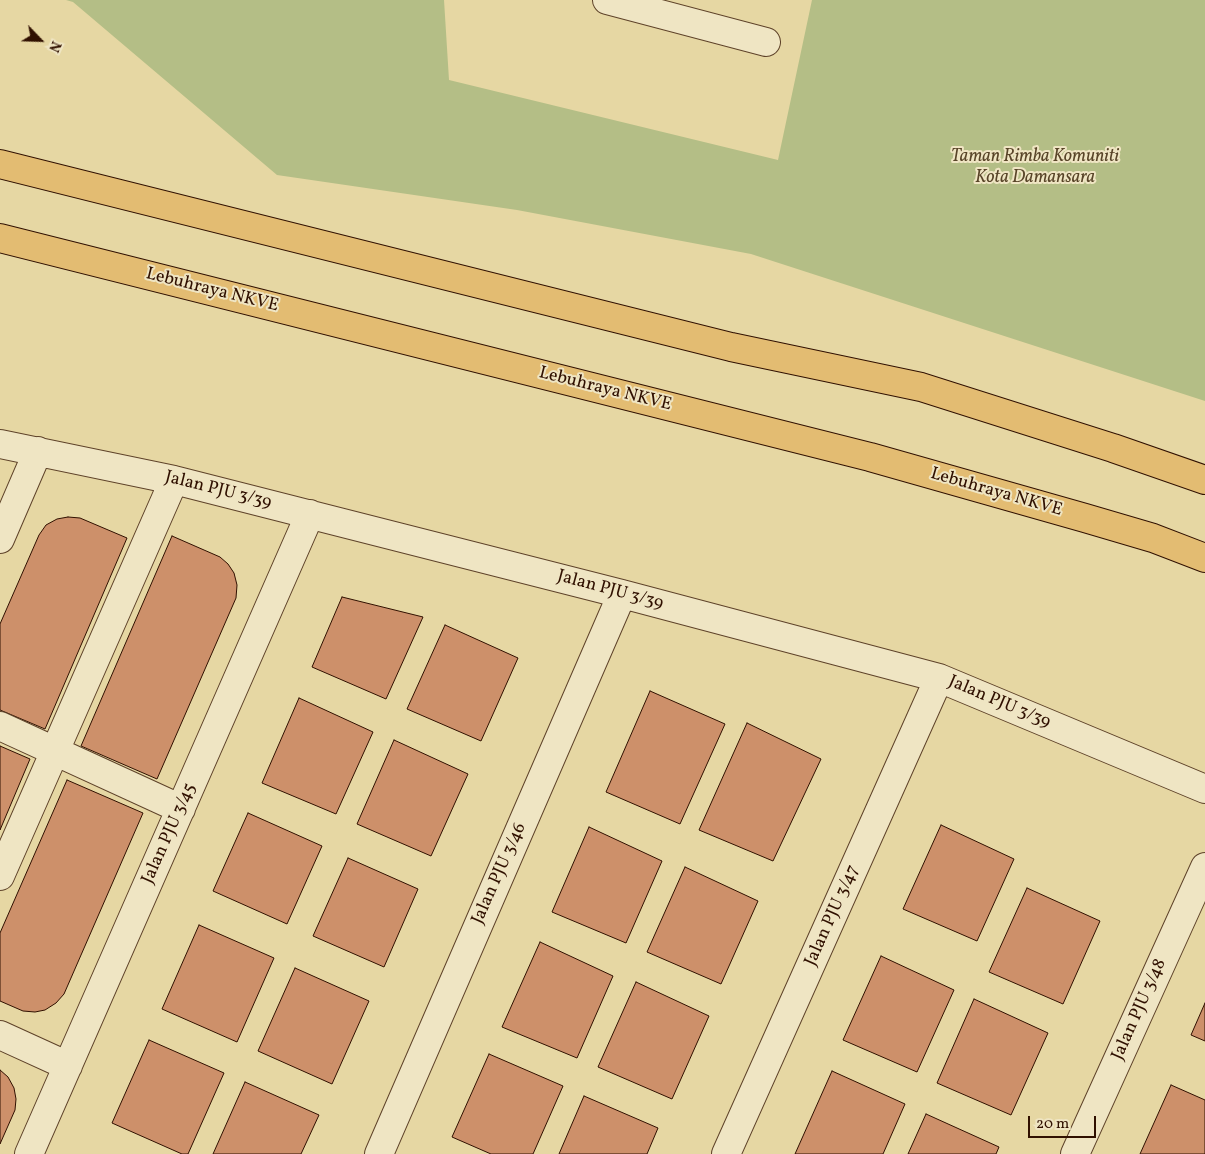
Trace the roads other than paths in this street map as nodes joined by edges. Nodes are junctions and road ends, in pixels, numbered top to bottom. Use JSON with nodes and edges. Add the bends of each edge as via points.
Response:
{"nodes":[{"id":1,"x":607,"y":0,"type":"edge"},
{"id":2,"x":766,"y":42,"type":"dead end"},
{"id":3,"x":0,"y":164,"type":"edge"},
{"id":4,"x":0,"y":238,"type":"edge"},
{"id":5,"x":0,"y":444,"type":"edge"},
{"id":6,"x":38,"y":451,"type":"junction"},
{"id":7,"x":174,"y":480,"type":"junction"},
{"id":8,"x":1205,"y":480,"type":"edge"},
{"id":9,"x":310,"y":514,"type":"junction"},
{"id":10,"x":0,"y":539,"type":"edge"},
{"id":11,"x":1205,"y":558,"type":"edge"},
{"id":12,"x":622,"y":594,"type":"junction"},
{"id":13,"x":939,"y":678,"type":"junction"},
{"id":14,"x":0,"y":726,"type":"edge"},
{"id":15,"x":55,"y":751,"type":"junction"},
{"id":16,"x":1205,"y":789,"type":"edge"},
{"id":17,"x":180,"y":809,"type":"junction"},
{"id":18,"x":1205,"y":867,"type":"edge"},
{"id":19,"x":0,"y":876,"type":"edge"},
{"id":20,"x":0,"y":1035,"type":"edge"},
{"id":21,"x":68,"y":1066,"type":"junction"},
{"id":22,"x":30,"y":1154,"type":"edge"},
{"id":23,"x":378,"y":1154,"type":"edge"},
{"id":24,"x":726,"y":1154,"type":"edge"},
{"id":25,"x":1075,"y":1154,"type":"edge"}],
"edges":[{"from":1,"to":2,"type":"street"},
{"from":3,"to":8,"type":"highway","via":[[731,346],[921,387]]},
{"from":4,"to":11,"type":"highway","name":"Lebuhraya NKVE","via":[[870,457],[1153,538]]},
{"from":5,"to":6,"type":"street","name":"Jalan PJU 3/39"},
{"from":6,"to":7,"type":"street","name":"Jalan PJU 3/39"},
{"from":6,"to":10,"type":"street"},
{"from":7,"to":9,"type":"street","name":"Jalan PJU 3/39"},
{"from":7,"to":15,"type":"street"},
{"from":9,"to":12,"type":"street","name":"Jalan PJU 3/39"},
{"from":9,"to":17,"type":"street","name":"Jalan PJU 3/45"},
{"from":12,"to":13,"type":"street","name":"Jalan PJU 3/39"},
{"from":12,"to":23,"type":"street","name":"Jalan PJU 3/46"},
{"from":13,"to":16,"type":"street","name":"Jalan PJU 3/39"},
{"from":13,"to":24,"type":"street","name":"Jalan PJU 3/47"},
{"from":14,"to":15,"type":"street"},
{"from":15,"to":17,"type":"street"},
{"from":15,"to":19,"type":"street"},
{"from":17,"to":21,"type":"street","name":"Jalan PJU 3/45"},
{"from":18,"to":25,"type":"street","name":"Jalan PJU 3/48"},
{"from":20,"to":21,"type":"street"},
{"from":21,"to":22,"type":"street","name":"Jalan PJU 3/45"}]}
